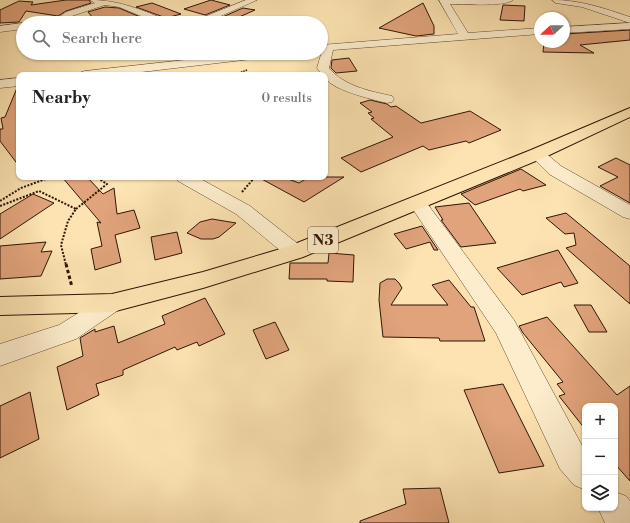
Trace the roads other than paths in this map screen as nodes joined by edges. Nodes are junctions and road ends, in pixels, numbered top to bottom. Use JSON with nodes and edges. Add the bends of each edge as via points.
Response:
{"nodes":[{"id":1,"x":94,"y":0,"type":"edge"},
{"id":2,"x":253,"y":0,"type":"edge"},
{"id":3,"x":443,"y":0,"type":"edge"},
{"id":4,"x":508,"y":0,"type":"edge"},
{"id":5,"x":556,"y":0,"type":"edge"},
{"id":6,"x":105,"y":2,"type":"junction"},
{"id":7,"x":574,"y":2,"type":"edge"},
{"id":8,"x":66,"y":16,"type":"edge"},
{"id":9,"x":148,"y":16,"type":"edge"},
{"id":10,"x":213,"y":16,"type":"edge"},
{"id":11,"x":630,"y":20,"type":"edge"},
{"id":12,"x":630,"y":26,"type":"edge"},
{"id":13,"x":16,"y":27,"type":"edge"},
{"id":14,"x":0,"y":29,"type":"edge"},
{"id":15,"x":570,"y":30,"type":"edge"},
{"id":16,"x":534,"y":31,"type":"edge"},
{"id":17,"x":465,"y":36,"type":"junction"},
{"id":18,"x":328,"y":48,"type":"edge"},
{"id":19,"x":216,"y":60,"type":"edge"},
{"id":20,"x":323,"y":60,"type":"edge"},
{"id":21,"x":111,"y":72,"type":"edge"},
{"id":22,"x":326,"y":72,"type":"edge"},
{"id":23,"x":328,"y":74,"type":"edge"},
{"id":24,"x":0,"y":77,"type":"edge"},
{"id":25,"x":10,"y":83,"type":"edge"},
{"id":26,"x":387,"y":99,"type":"dead end"},
{"id":27,"x":630,"y":112,"type":"edge"},
{"id":28,"x":537,"y":154,"type":"junction"},
{"id":29,"x":189,"y":180,"type":"edge"},
{"id":30,"x":417,"y":202,"type":"junction"},
{"id":31,"x":630,"y":212,"type":"edge"},
{"id":32,"x":295,"y":252,"type":"junction"},
{"id":33,"x":112,"y":303,"type":"junction"},
{"id":34,"x":0,"y":306,"type":"edge"},
{"id":35,"x":0,"y":355,"type":"edge"},
{"id":36,"x":582,"y":471,"type":"edge"},
{"id":37,"x":617,"y":511,"type":"edge"},
{"id":38,"x":628,"y":523,"type":"edge"}],
"edges":[{"from":1,"to":6,"type":"street"},
{"from":2,"to":10,"type":"street"},
{"from":3,"to":4,"type":"street"},
{"from":3,"to":17,"type":"street"},
{"from":5,"to":7,"type":"street"},
{"from":6,"to":8,"type":"street"},
{"from":6,"to":9,"type":"street","via":[[121,5]]},
{"from":7,"to":11,"type":"street"},
{"from":12,"to":15,"type":"street"},
{"from":13,"to":14,"type":"street"},
{"from":16,"to":17,"type":"street"},
{"from":17,"to":18,"type":"street"},
{"from":19,"to":21,"type":"street"},
{"from":20,"to":22,"type":"street","via":[[323,68]]},
{"from":23,"to":26,"type":"street","via":[[332,79],[363,93]]},
{"from":24,"to":25,"type":"street"},
{"from":27,"to":28,"type":"highway","number":"N3"},
{"from":28,"to":30,"type":"highway","number":"N3"},
{"from":28,"to":31,"type":"street","via":[[555,170]]},
{"from":29,"to":32,"type":"street","via":[[243,210]]},
{"from":30,"to":32,"type":"highway","number":"N3"},
{"from":30,"to":36,"type":"street","via":[[506,327],[571,458]]},
{"from":32,"to":33,"type":"highway","number":"N3","via":[[202,280]]},
{"from":33,"to":34,"type":"highway","number":"N3"},
{"from":33,"to":35,"type":"street","via":[[67,332]]},
{"from":37,"to":38,"type":"street"}]}
